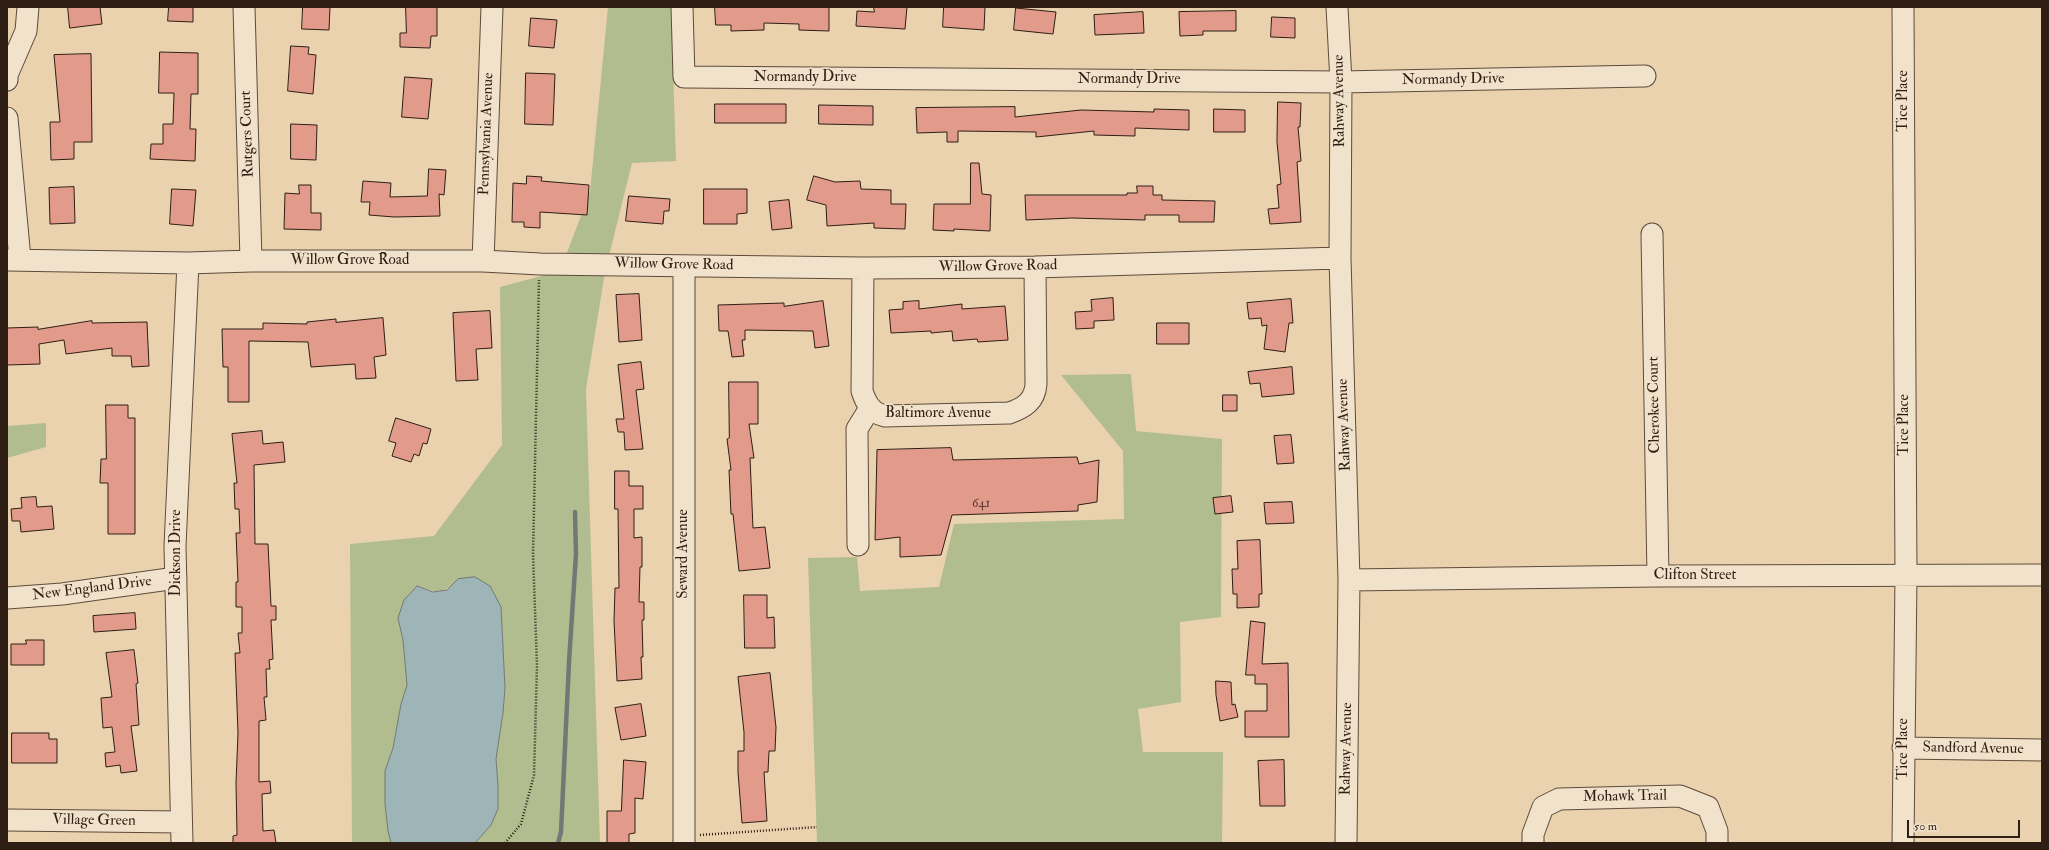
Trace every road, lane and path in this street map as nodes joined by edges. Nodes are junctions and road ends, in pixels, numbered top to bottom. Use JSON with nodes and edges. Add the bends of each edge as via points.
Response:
{"nodes":[{"id":1,"x":28,"y":7,"type":"edge"},
{"id":2,"x":244,"y":7,"type":"edge"},
{"id":3,"x":492,"y":7,"type":"edge"},
{"id":4,"x":682,"y":7,"type":"edge"},
{"id":5,"x":1337,"y":7,"type":"edge"},
{"id":6,"x":1903,"y":7,"type":"edge"},
{"id":7,"x":1645,"y":76,"type":"dead end"},
{"id":8,"x":7,"y":80,"type":"edge"},
{"id":9,"x":1340,"y":82,"type":"junction"},
{"id":10,"x":7,"y":118,"type":"edge"},
{"id":11,"x":1652,"y":234,"type":"dead end"},
{"id":12,"x":1340,"y":258,"type":"junction"},
{"id":13,"x":14,"y":259,"type":"edge"},
{"id":14,"x":252,"y":261,"type":"junction"},
{"id":15,"x":483,"y":261,"type":"junction"},
{"id":16,"x":188,"y":263,"type":"junction"},
{"id":17,"x":540,"y":264,"type":"junction"},
{"id":18,"x":684,"y":266,"type":"junction"},
{"id":19,"x":1035,"y":267,"type":"junction"},
{"id":20,"x":863,"y":268,"type":"junction"},
{"id":21,"x":870,"y":408,"type":"junction"},
{"id":22,"x":858,"y":545,"type":"dead end"},
{"id":23,"x":2042,"y":575,"type":"edge"},
{"id":24,"x":1658,"y":576,"type":"junction"},
{"id":25,"x":1906,"y":576,"type":"junction"},
{"id":26,"x":176,"y":578,"type":"junction"},
{"id":27,"x":1349,"y":580,"type":"junction"},
{"id":28,"x":7,"y":598,"type":"edge"},
{"id":29,"x":1903,"y":748,"type":"junction"},
{"id":30,"x":2042,"y":750,"type":"edge"},
{"id":31,"x":7,"y":820,"type":"edge"},
{"id":32,"x":181,"y":822,"type":"junction"},
{"id":33,"x":817,"y":827,"type":"dead end"},
{"id":34,"x":684,"y":839,"type":"edge"},
{"id":35,"x":182,"y":843,"type":"edge"},
{"id":36,"x":505,"y":843,"type":"edge"},
{"id":37,"x":1346,"y":843,"type":"edge"},
{"id":38,"x":1533,"y":843,"type":"edge"},
{"id":39,"x":1717,"y":843,"type":"edge"},
{"id":40,"x":1903,"y":843,"type":"edge"}],
"edges":[{"from":1,"to":8,"type":"street","via":[[26,30]]},
{"from":2,"to":14,"type":"street","name":"Rutgers Court"},
{"from":3,"to":15,"type":"street","name":"Pennsylvania Avenue"},
{"from":4,"to":9,"type":"street","name":"Normandy Drive","via":[[684,77]]},
{"from":5,"to":9,"type":"street","name":"Rahway Avenue"},
{"from":6,"to":25,"type":"street","name":"Tice Place"},
{"from":7,"to":9,"type":"street","name":"Normandy Drive"},
{"from":9,"to":12,"type":"street","name":"Rahway Avenue"},
{"from":10,"to":13,"type":"street"},
{"from":11,"to":24,"type":"street","name":"Cherokee Court"},
{"from":12,"to":19,"type":"street","name":"Willow Grove Road"},
{"from":12,"to":27,"type":"street","name":"Rahway Avenue"},
{"from":13,"to":16,"type":"street","name":"Willow Grove Road"},
{"from":14,"to":15,"type":"street","name":"Willow Grove Road"},
{"from":14,"to":16,"type":"street","name":"Willow Grove Road"},
{"from":15,"to":17,"type":"street","name":"Willow Grove Road"},
{"from":16,"to":26,"type":"street","name":"Dickson Drive","via":[[175,546]]},
{"from":17,"to":18,"type":"street","name":"Willow Grove Road"},
{"from":17,"to":36,"type":"path","via":[[533,554],[538,666],[534,775],[521,824]]},
{"from":18,"to":20,"type":"street","name":"Willow Grove Road"},
{"from":18,"to":34,"type":"street","name":"Seward Avenue"},
{"from":19,"to":20,"type":"street","name":"Willow Grove Road"},
{"from":19,"to":21,"type":"street","name":"Baltimore Avenue","via":[[1036,394],[1029,402],[1009,413],[885,416]]},
{"from":20,"to":21,"type":"street","name":"Baltimore Avenue","via":[[862,391]]},
{"from":21,"to":22,"type":"street","via":[[857,428]]},
{"from":23,"to":25,"type":"street","name":"Clifton Street"},
{"from":24,"to":25,"type":"street","name":"Clifton Street"},
{"from":24,"to":27,"type":"street","name":"Clifton Street"},
{"from":25,"to":29,"type":"street","name":"Tice Place"},
{"from":26,"to":28,"type":"street","name":"New England Drive","via":[[62,594]]},
{"from":26,"to":32,"type":"street","name":"Dickson Drive"},
{"from":27,"to":37,"type":"street","name":"Rahway Avenue"},
{"from":29,"to":30,"type":"street","name":"Sandford Avenue"},
{"from":29,"to":40,"type":"street","name":"Tice Place"},
{"from":31,"to":32,"type":"street","name":"Village Green"},
{"from":32,"to":35,"type":"street","name":"Dickson Drive"},
{"from":33,"to":34,"type":"path"},
{"from":38,"to":39,"type":"street","name":"Mohawk Trail","via":[[1533,834],[1543,807],[1559,799],[1680,796],[1708,807],[1717,831]]}]}
